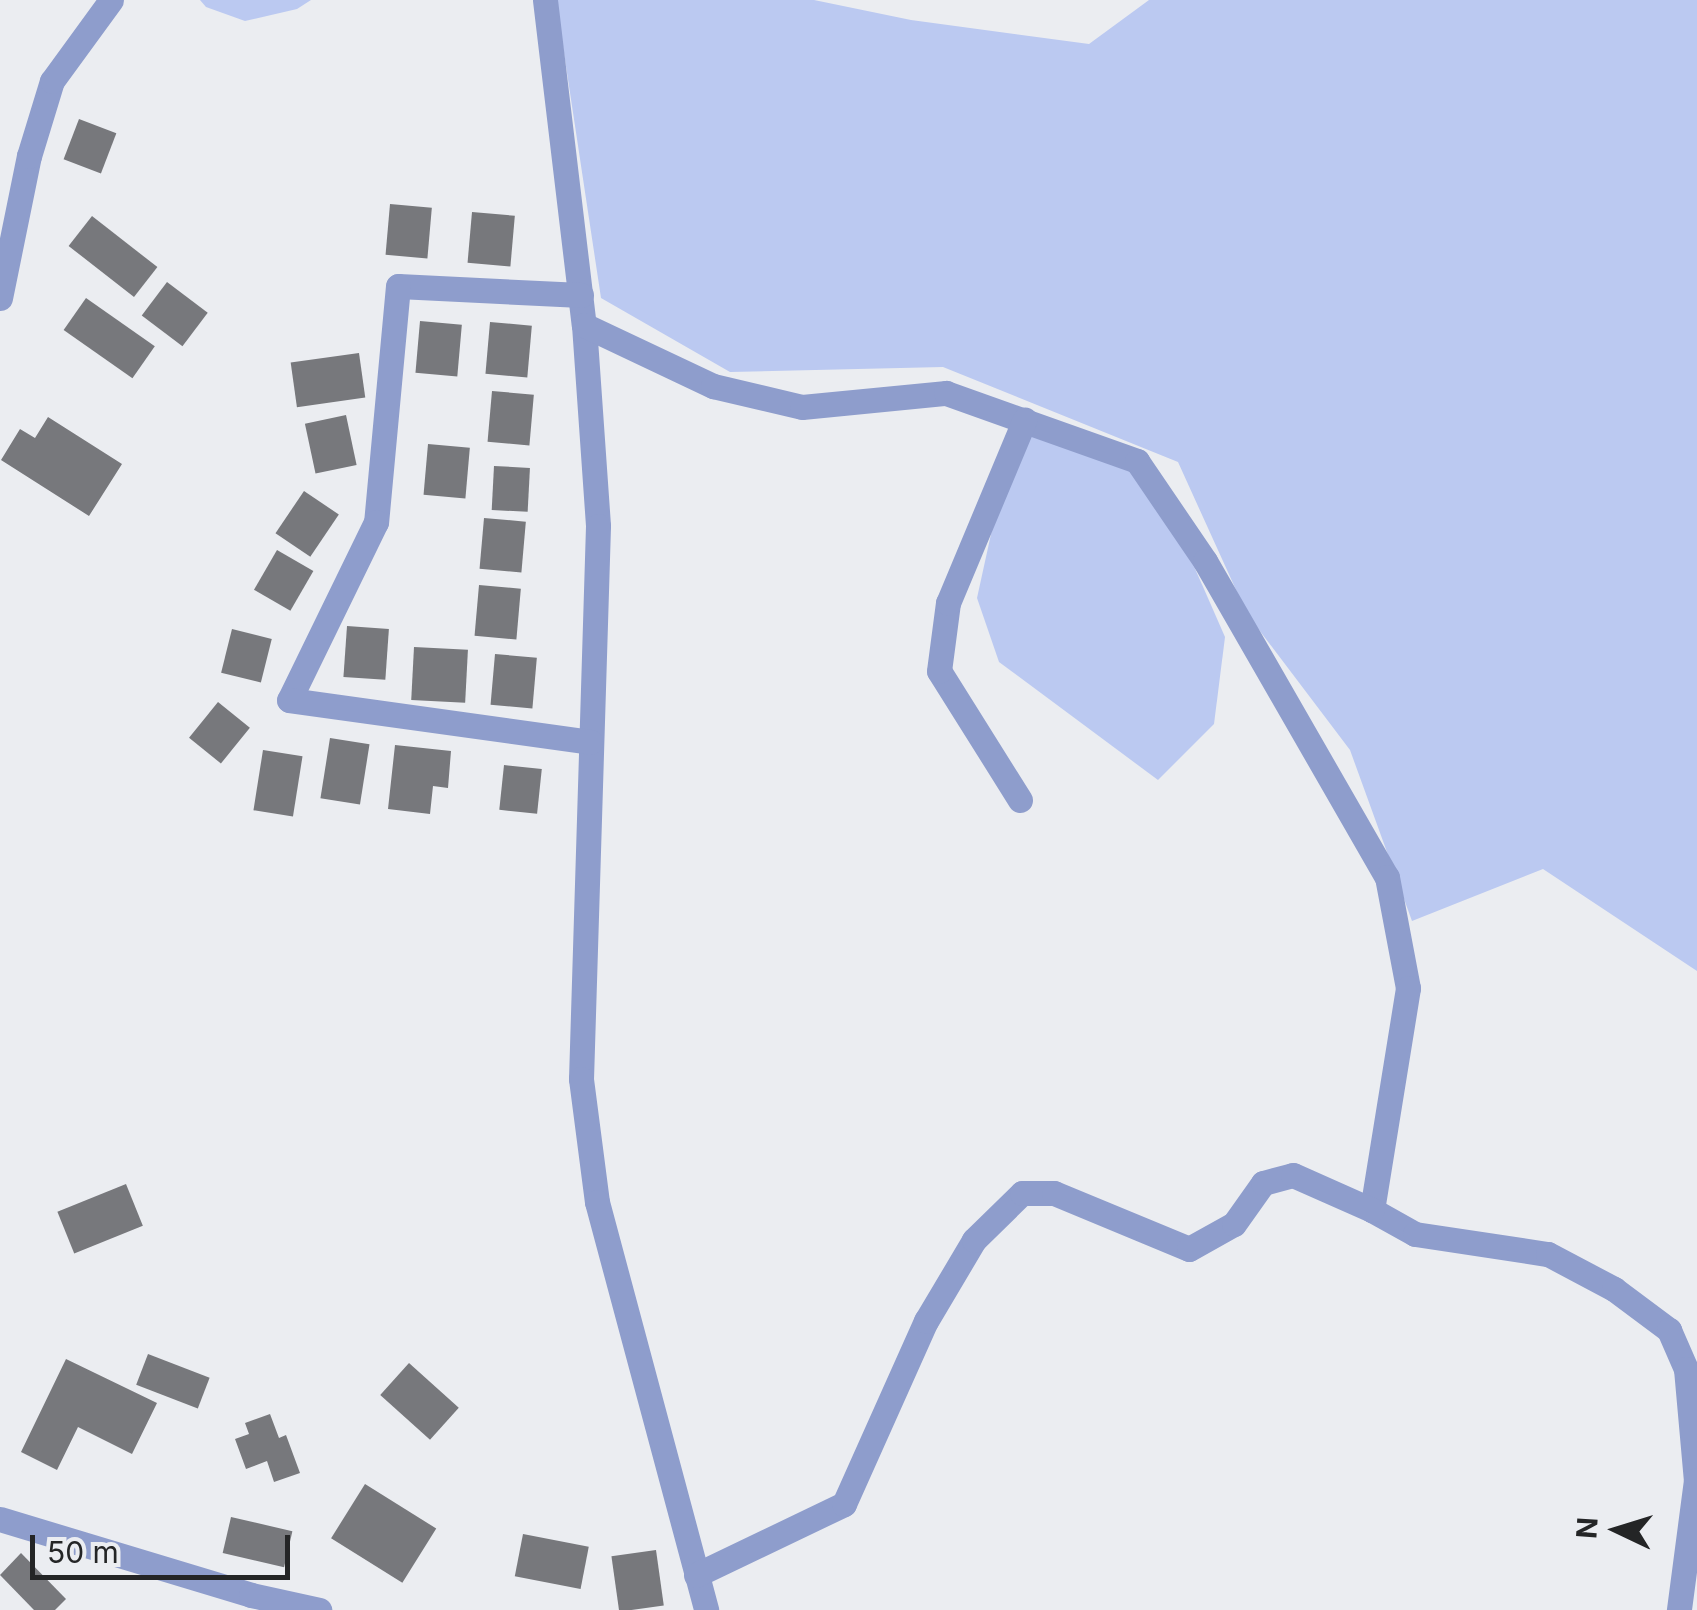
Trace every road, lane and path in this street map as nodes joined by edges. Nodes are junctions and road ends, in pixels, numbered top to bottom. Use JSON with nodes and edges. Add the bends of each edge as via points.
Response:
{"nodes":[{"id":1,"x":110,"y":0,"type":"edge"},
{"id":2,"x":545,"y":0,"type":"edge"},
{"id":3,"x":580,"y":295,"type":"junction"},
{"id":4,"x":0,"y":298,"type":"edge"},
{"id":5,"x":584,"y":325,"type":"junction"},
{"id":6,"x":1025,"y":419,"type":"junction"},
{"id":7,"x":590,"y":742,"type":"junction"},
{"id":8,"x":1020,"y":800,"type":"dead end"},
{"id":9,"x":1372,"y":1210,"type":"junction"},
{"id":10,"x":0,"y":1518,"type":"edge"},
{"id":11,"x":696,"y":1575,"type":"junction"},
{"id":12,"x":319,"y":1610,"type":"edge"},
{"id":13,"x":706,"y":1610,"type":"edge"},
{"id":14,"x":1678,"y":1610,"type":"edge"}],
"edges":[{"from":1,"to":4,"type":"street","via":[[52,80]]},
{"from":2,"to":3,"type":"street"},
{"from":3,"to":5,"type":"street"},
{"from":3,"to":7,"type":"street","via":[[398,286],[376,522],[289,700]]},
{"from":5,"to":6,"type":"street","via":[[713,386],[802,407],[946,393]]},
{"from":5,"to":7,"type":"street","via":[[598,526]]},
{"from":6,"to":8,"type":"street","via":[[948,603],[938,671]]},
{"from":6,"to":9,"type":"street","via":[[1137,460],[1205,561],[1387,878],[1408,988]]},
{"from":7,"to":11,"type":"street","via":[[581,1079],[597,1202]]},
{"from":9,"to":11,"type":"street","via":[[1293,1174],[1263,1183],[1234,1224],[1189,1249],[1054,1193],[1022,1192],[974,1240],[926,1320],[844,1504]]},
{"from":9,"to":14,"type":"street","via":[[1415,1234],[1548,1254],[1668,1330],[1686,1369],[1696,1480]]},
{"from":10,"to":12,"type":"street"},
{"from":11,"to":13,"type":"street"}]}
